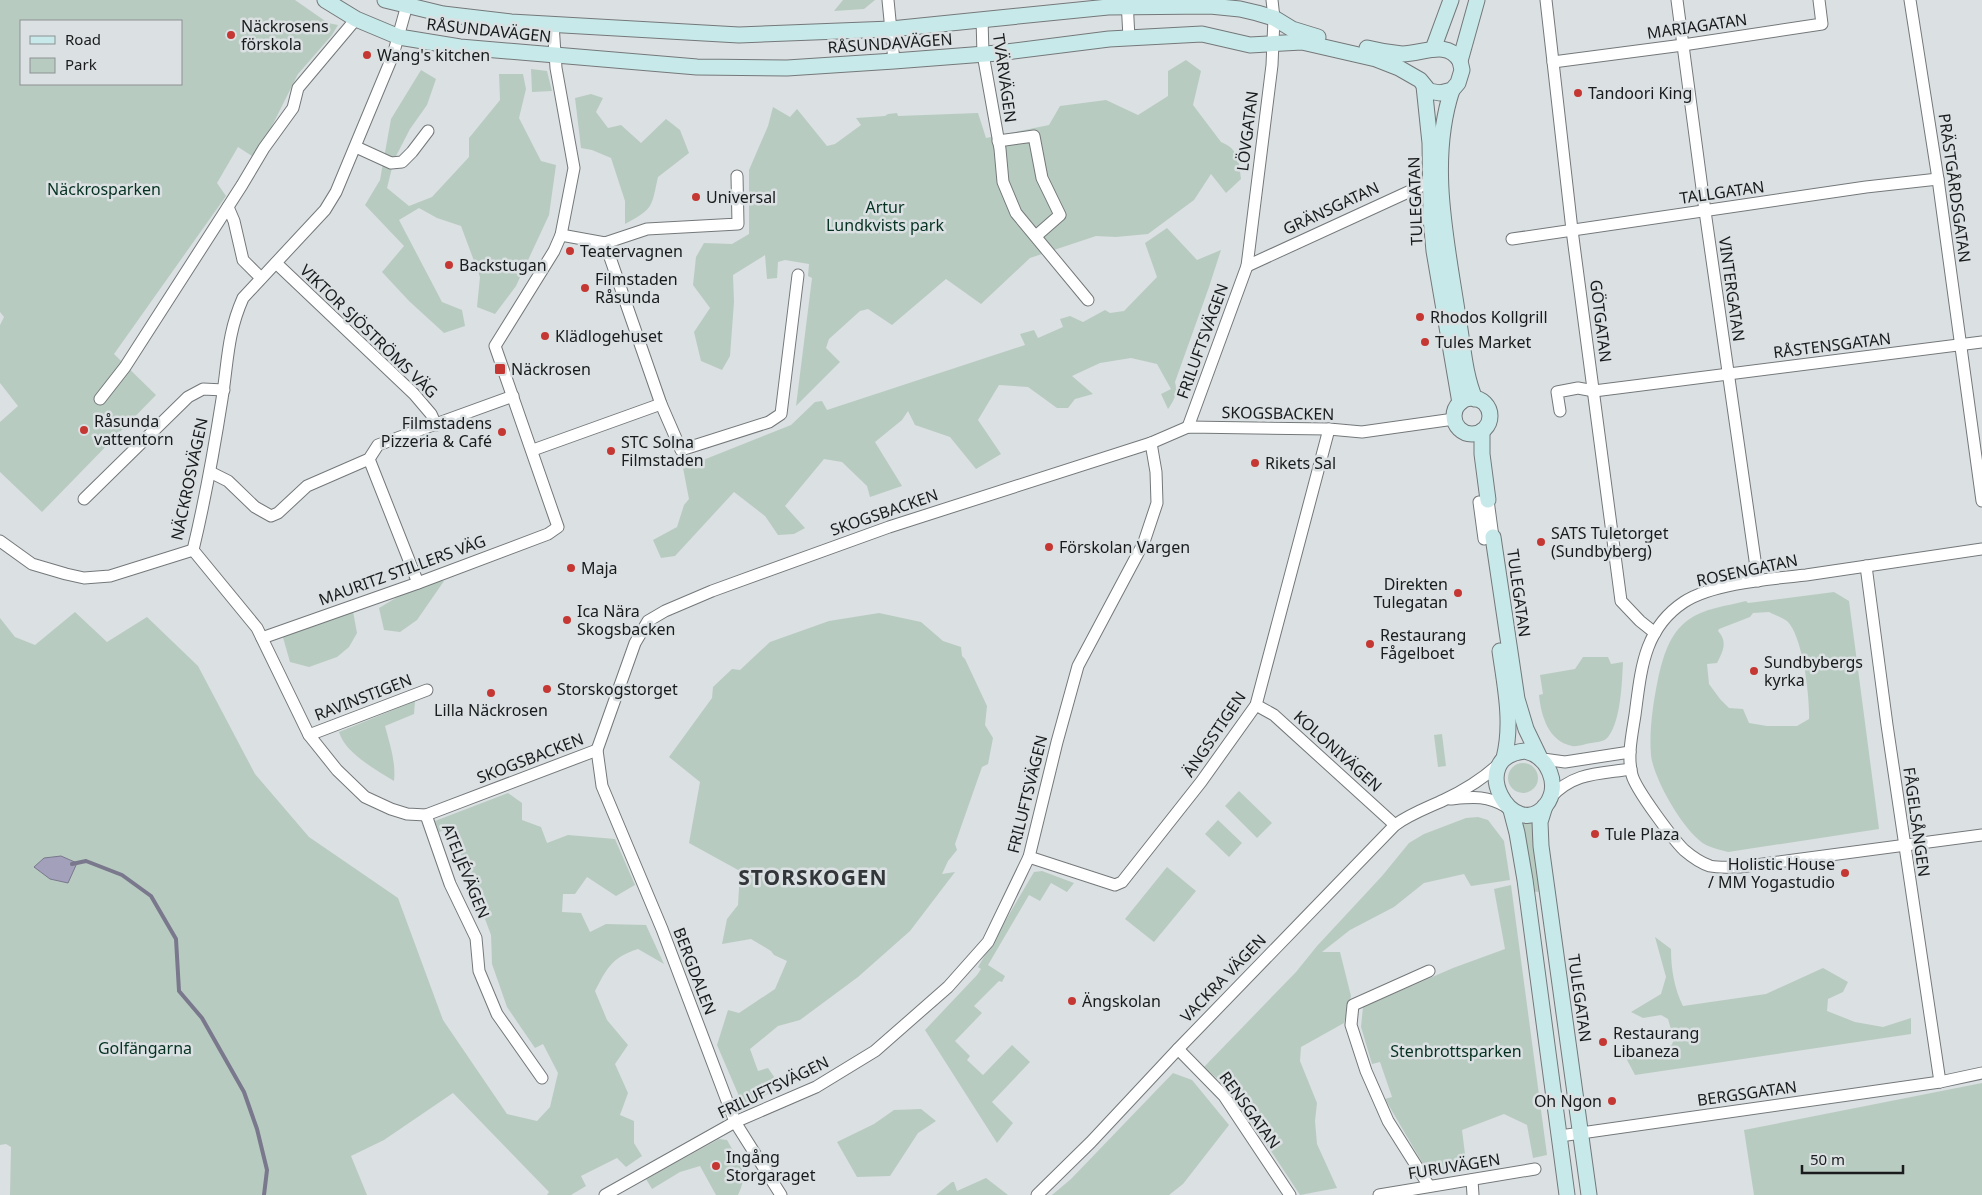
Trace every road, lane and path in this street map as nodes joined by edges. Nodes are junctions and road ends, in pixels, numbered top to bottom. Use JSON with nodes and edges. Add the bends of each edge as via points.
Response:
{"nodes":[{"id":1,"x":325,"y":0,"type":"edge"},
{"id":2,"x":385,"y":0,"type":"edge"},
{"id":3,"x":888,"y":0,"type":"edge"},
{"id":4,"x":1272,"y":0,"type":"edge"},
{"id":5,"x":1451,"y":0,"type":"edge"},
{"id":6,"x":1477,"y":0,"type":"edge"},
{"id":7,"x":1546,"y":0,"type":"edge"},
{"id":8,"x":1677,"y":0,"type":"edge"},
{"id":9,"x":1819,"y":0,"type":"edge"},
{"id":10,"x":1910,"y":0,"type":"edge"},
{"id":11,"x":1127,"y":3,"type":"edge"},
{"id":12,"x":407,"y":5,"type":"junction"},
{"id":13,"x":1274,"y":18,"type":"junction"},
{"id":14,"x":356,"y":19,"type":"junction"},
{"id":15,"x":982,"y":20,"type":"junction"},
{"id":16,"x":553,"y":24,"type":"junction"},
{"id":17,"x":891,"y":29,"type":"junction"},
{"id":18,"x":399,"y":37,"type":"junction"},
{"id":19,"x":1129,"y":38,"type":"junction"},
{"id":20,"x":1273,"y":43,"type":"junction"},
{"id":21,"x":1683,"y":45,"type":"junction"},
{"id":22,"x":1430,"y":50,"type":"junction"},
{"id":23,"x":555,"y":54,"type":"junction"},
{"id":24,"x":983,"y":54,"type":"junction"},
{"id":25,"x":894,"y":61,"type":"junction"},
{"id":26,"x":1460,"y":61,"type":"junction"},
{"id":27,"x":1553,"y":62,"type":"junction"},
{"id":28,"x":1422,"y":83,"type":"junction"},
{"id":29,"x":1452,"y":90,"type":"junction"},
{"id":30,"x":428,"y":131,"type":"dead end"},
{"id":31,"x":998,"y":141,"type":"junction"},
{"id":32,"x":356,"y":146,"type":"junction"},
{"id":33,"x":737,"y":176,"type":"dead end"},
{"id":34,"x":1938,"y":179,"type":"junction"},
{"id":35,"x":1430,"y":182,"type":"junction"},
{"id":36,"x":228,"y":207,"type":"junction"},
{"id":37,"x":1705,"y":211,"type":"junction"},
{"id":38,"x":1572,"y":230,"type":"junction"},
{"id":39,"x":561,"y":235,"type":"junction"},
{"id":40,"x":1036,"y":236,"type":"junction"},
{"id":41,"x":1512,"y":239,"type":"dead end"},
{"id":42,"x":605,"y":243,"type":"junction"},
{"id":43,"x":276,"y":263,"type":"junction"},
{"id":44,"x":1247,"y":266,"type":"junction"},
{"id":45,"x":798,"y":274,"type":"dead end"},
{"id":46,"x":261,"y":278,"type":"junction"},
{"id":47,"x":1088,"y":300,"type":"dead end"},
{"id":48,"x":1982,"y":342,"type":"edge"},
{"id":49,"x":1960,"y":344,"type":"junction"},
{"id":50,"x":1728,"y":374,"type":"junction"},
{"id":51,"x":224,"y":390,"type":"junction"},
{"id":52,"x":1594,"y":391,"type":"junction"},
{"id":53,"x":513,"y":396,"type":"junction"},
{"id":54,"x":100,"y":399,"type":"dead end"},
{"id":55,"x":1475,"y":399,"type":"junction"},
{"id":56,"x":1460,"y":403,"type":"junction"},
{"id":57,"x":662,"y":404,"type":"junction"},
{"id":58,"x":1560,"y":411,"type":"dead end"},
{"id":59,"x":1454,"y":418,"type":"junction"},
{"id":60,"x":436,"y":424,"type":"junction"},
{"id":61,"x":1188,"y":427,"type":"junction"},
{"id":62,"x":1329,"y":429,"type":"junction"},
{"id":63,"x":1474,"y":432,"type":"junction"},
{"id":64,"x":1151,"y":443,"type":"junction"},
{"id":65,"x":532,"y":450,"type":"junction"},
{"id":66,"x":369,"y":459,"type":"junction"},
{"id":67,"x":210,"y":472,"type":"junction"},
{"id":68,"x":84,"y":499,"type":"dead end"},
{"id":69,"x":1484,"y":501,"type":"joint"},
{"id":70,"x":1982,"y":501,"type":"edge"},
{"id":71,"x":1489,"y":538,"type":"junction"},
{"id":72,"x":0,"y":541,"type":"edge"},
{"id":73,"x":1982,"y":549,"type":"edge"},
{"id":74,"x":193,"y":550,"type":"junction"},
{"id":75,"x":1866,"y":566,"type":"junction"},
{"id":76,"x":1758,"y":581,"type":"junction"},
{"id":77,"x":418,"y":583,"type":"junction"},
{"id":78,"x":1654,"y":632,"type":"junction"},
{"id":79,"x":262,"y":638,"type":"junction"},
{"id":80,"x":427,"y":690,"type":"dead end"},
{"id":81,"x":1256,"y":706,"type":"junction"},
{"id":82,"x":310,"y":735,"type":"junction"},
{"id":83,"x":597,"y":750,"type":"junction"},
{"id":84,"x":1630,"y":752,"type":"junction"},
{"id":85,"x":1541,"y":758,"type":"junction"},
{"id":86,"x":1502,"y":761,"type":"junction"},
{"id":87,"x":1631,"y":769,"type":"junction"},
{"id":88,"x":1446,"y":799,"type":"junction"},
{"id":89,"x":1547,"y":802,"type":"junction"},
{"id":90,"x":1509,"y":808,"type":"junction"},
{"id":91,"x":426,"y":815,"type":"junction"},
{"id":92,"x":1395,"y":825,"type":"junction"},
{"id":93,"x":1982,"y":835,"type":"edge"},
{"id":94,"x":1904,"y":846,"type":"junction"},
{"id":95,"x":1029,"y":857,"type":"junction"},
{"id":96,"x":1429,"y":971,"type":"dead end"},
{"id":97,"x":1178,"y":1048,"type":"junction"},
{"id":98,"x":1982,"y":1073,"type":"edge"},
{"id":99,"x":542,"y":1078,"type":"dead end"},
{"id":100,"x":1940,"y":1082,"type":"junction"},
{"id":101,"x":735,"y":1122,"type":"junction"},
{"id":102,"x":1580,"y":1133,"type":"junction"},
{"id":103,"x":1560,"y":1136,"type":"junction"},
{"id":104,"x":1535,"y":1169,"type":"dead end"},
{"id":105,"x":1472,"y":1180,"type":"junction"},
{"id":106,"x":1428,"y":1186,"type":"junction"},
{"id":107,"x":605,"y":1195,"type":"edge"},
{"id":108,"x":781,"y":1195,"type":"edge"},
{"id":109,"x":1037,"y":1195,"type":"edge"},
{"id":110,"x":1290,"y":1195,"type":"edge"},
{"id":111,"x":1379,"y":1195,"type":"edge"},
{"id":112,"x":1473,"y":1195,"type":"edge"},
{"id":113,"x":1567,"y":1195,"type":"edge"},
{"id":114,"x":1589,"y":1195,"type":"edge"}],
"edges":[{"from":1,"to":14,"type":"street","name":"RÅSUNDAVÄGEN"},
{"from":2,"to":12,"type":"street","name":"RÅSUNDAVÄGEN"},
{"from":3,"to":17,"type":"street"},
{"from":4,"to":13,"type":"street","name":"LÖVGATAN"},
{"from":5,"to":22,"type":"street"},
{"from":6,"to":26,"type":"street"},
{"from":7,"to":27,"type":"street","name":"GÖTGATAN"},
{"from":8,"to":21,"type":"street","name":"VINTERGATAN"},
{"from":9,"to":21,"type":"street","name":"MARIAGATAN","via":[[1822,24]]},
{"from":10,"to":34,"type":"street","name":"PRÄSTGÅRDSGATAN"},
{"from":11,"to":13,"type":"street","name":"RÅSUNDAVÄGEN","via":[[1240,9]]},
{"from":11,"to":15,"type":"street","name":"RÅSUNDAVÄGEN"},
{"from":11,"to":19,"type":"street"},
{"from":12,"to":16,"type":"street","name":"RÅSUNDAVÄGEN","via":[[443,14]]},
{"from":12,"to":18,"type":"street","name":"NÄCKROSVÄGEN"},
{"from":13,"to":20,"type":"street","name":"LÖVGATAN"},
{"from":13,"to":22,"type":"street","name":"RÅSUNDAVÄGEN","via":[[1303,33],[1376,50],[1403,54]]},
{"from":14,"to":18,"type":"street","name":"RÅSUNDAVÄGEN"},
{"from":14,"to":36,"type":"street","via":[[298,88],[293,108]]},
{"from":15,"to":17,"type":"street","name":"RÅSUNDAVÄGEN"},
{"from":15,"to":24,"type":"street","name":"TVÄRVÄGEN"},
{"from":16,"to":17,"type":"street","name":"RÅSUNDAVÄGEN","via":[[739,35]]},
{"from":16,"to":23,"type":"street"},
{"from":17,"to":25,"type":"street"},
{"from":18,"to":23,"type":"street","name":"RÅSUNDAVÄGEN","via":[[460,47]]},
{"from":18,"to":32,"type":"street","name":"NÄCKROSVÄGEN"},
{"from":19,"to":20,"type":"street","name":"RÅSUNDAVÄGEN","via":[[1202,34],[1250,44]]},
{"from":19,"to":24,"type":"street","name":"RÅSUNDAVÄGEN"},
{"from":20,"to":28,"type":"street","name":"RÅSUNDAVÄGEN","via":[[1302,42],[1376,59],[1400,68]]},
{"from":20,"to":44,"type":"street","name":"LÖVGATAN"},
{"from":21,"to":27,"type":"street","name":"MARIAGATAN"},
{"from":21,"to":37,"type":"street","name":"VINTERGATAN"},
{"from":22,"to":26,"type":"street","name":"RÅSUNDAVÄGEN","via":[[1450,51]]},
{"from":22,"to":28,"type":"street","name":"TULEGATAN","via":[[1418,65]]},
{"from":23,"to":25,"type":"street","name":"RÅSUNDAVÄGEN","via":[[697,67],[787,68]]},
{"from":23,"to":39,"type":"street","via":[[574,168]]},
{"from":24,"to":25,"type":"street","name":"RÅSUNDAVÄGEN"},
{"from":24,"to":31,"type":"street","name":"TVÄRVÄGEN"},
{"from":26,"to":29,"type":"street","via":[[1461,77]]},
{"from":27,"to":38,"type":"street","name":"GÖTGATAN"},
{"from":28,"to":29,"type":"street","name":"RÅSUNDAVÄGEN","via":[[1434,92]]},
{"from":28,"to":35,"type":"street","name":"TULEGATAN","via":[[1430,143]]},
{"from":29,"to":55,"type":"street","name":"TULEGATAN","via":[[1441,142],[1444,230],[1467,374]]},
{"from":30,"to":32,"type":"street","via":[[402,162],[391,163]]},
{"from":31,"to":40,"type":"street","name":"TVÄRVÄGEN","via":[[1003,182],[1016,213]]},
{"from":31,"to":40,"type":"street","name":"TVÄRVÄGEN","via":[[1034,136],[1042,178],[1060,215]]},
{"from":32,"to":43,"type":"street","name":"NÄCKROSVÄGEN","via":[[325,210]]},
{"from":33,"to":42,"type":"street","via":[[738,224],[647,229]]},
{"from":34,"to":37,"type":"street","name":"TALLGATAN"},
{"from":34,"to":49,"type":"street","name":"PRÄSTGÅRDSGATAN"},
{"from":35,"to":44,"type":"street","name":"GRÄNSGATAN"},
{"from":35,"to":56,"type":"street","name":"TULEGATAN","via":[[1434,251]]},
{"from":36,"to":46,"type":"street","via":[[243,260]]},
{"from":36,"to":54,"type":"street","via":[[125,367]]},
{"from":37,"to":38,"type":"street","name":"TALLGATAN"},
{"from":37,"to":50,"type":"street","name":"VINTERGATAN"},
{"from":38,"to":41,"type":"street","name":"TALLGATAN"},
{"from":38,"to":52,"type":"street","name":"GÖTGATAN"},
{"from":39,"to":42,"type":"street"},
{"from":39,"to":53,"type":"street","via":[[495,346]]},
{"from":40,"to":47,"type":"street","name":"TVÄRVÄGEN"},
{"from":42,"to":57,"type":"street"},
{"from":43,"to":46,"type":"street","name":"NÄCKROSVÄGEN"},
{"from":43,"to":60,"type":"street","name":"VIKTOR SJÖSTRÖMS VÄG","via":[[414,394]]},
{"from":44,"to":61,"type":"street","name":"FRILUFTSVÄGEN"},
{"from":45,"to":57,"type":"street","via":[[781,414],[769,422],[681,450]]},
{"from":46,"to":51,"type":"street","name":"NÄCKROSVÄGEN","via":[[243,298],[231,328]]},
{"from":48,"to":49,"type":"street","name":"RÅSTENSGATAN"},
{"from":49,"to":50,"type":"street","name":"RÅSTENSGATAN"},
{"from":49,"to":70,"type":"street","name":"PRÄSTGÅRDSGATAN"},
{"from":50,"to":52,"type":"street","name":"RÅSTENSGATAN"},
{"from":50,"to":76,"type":"street","name":"VINTERGATAN"},
{"from":51,"to":67,"type":"street","name":"NÄCKROSVÄGEN"},
{"from":51,"to":68,"type":"street","name":"NÄCKROSVÄGEN","via":[[203,389],[188,397]]},
{"from":52,"to":58,"type":"street","name":"RÅSTENSGATAN","via":[[1578,388],[1557,392]]},
{"from":52,"to":78,"type":"street","name":"GÖTGATAN","via":[[1621,601]]},
{"from":53,"to":60,"type":"street"},
{"from":53,"to":65,"type":"street"},
{"from":55,"to":56,"type":"street"},
{"from":55,"to":63,"type":"street","name":"TULEGATAN","via":[[1486,406],[1489,414],[1488,422]]},
{"from":56,"to":59,"type":"street"},
{"from":57,"to":65,"type":"street"},
{"from":59,"to":62,"type":"street","name":"SKOGSBACKEN","via":[[1362,432]]},
{"from":59,"to":63,"type":"street","name":"TULEGATAN","via":[[1460,430]]},
{"from":60,"to":66,"type":"street","via":[[378,445]]},
{"from":61,"to":62,"type":"street","name":"SKOGSBACKEN"},
{"from":61,"to":64,"type":"street","name":"SKOGSBACKEN"},
{"from":62,"to":81,"type":"street","name":"ÄNGSSTIGEN"},
{"from":63,"to":69,"type":"street","name":"TULEGATAN","via":[[1474,457]]},
{"from":64,"to":83,"type":"street","name":"SKOGSBACKEN","via":[[889,527],[665,611],[648,621],[635,643]]},
{"from":64,"to":95,"type":"street","name":"FRILUFTSVÄGEN","via":[[1157,503],[1144,542],[1078,666]]},
{"from":65,"to":77,"type":"street","name":"MAURITZ STILLERS VÄG","via":[[558,527]]},
{"from":66,"to":67,"type":"street","via":[[307,486],[271,516],[255,507],[228,481]]},
{"from":66,"to":77,"type":"street"},
{"from":67,"to":74,"type":"street","name":"NÄCKROSVÄGEN"},
{"from":69,"to":71,"type":"street","name":"TULEGATAN"},
{"from":71,"to":85,"type":"street","name":"TULEGATAN","via":[[1517,699]]},
{"from":71,"to":86,"type":"street","name":"TULEGATAN","via":[[1508,715],[1507,742]]},
{"from":72,"to":74,"type":"street","name":"NÄCKROSVÄGEN","via":[[32,564],[84,578],[110,576]]},
{"from":73,"to":75,"type":"street","name":"ROSENGATAN"},
{"from":74,"to":79,"type":"street","name":"ATELJÉVÄGEN"},
{"from":75,"to":76,"type":"street","name":"ROSENGATAN"},
{"from":75,"to":94,"type":"street","name":"FÅGELSÅNGEN"},
{"from":76,"to":78,"type":"street","name":"ROSENGATAN","via":[[1698,595],[1675,609]]},
{"from":77,"to":79,"type":"street","name":"MAURITZ STILLERS VÄG"},
{"from":78,"to":84,"type":"street","name":"ROSENGATAN","via":[[1642,661]]},
{"from":79,"to":82,"type":"street","name":"ATELJÉVÄGEN"},
{"from":80,"to":82,"type":"street","name":"RAVINSTIGEN"},
{"from":81,"to":92,"type":"street","name":"KOLONIVÄGEN","via":[[1274,715]]},
{"from":81,"to":95,"type":"street","name":"ÄNGSSTIGEN","via":[[1202,782],[1122,882],[1115,885]]},
{"from":82,"to":91,"type":"street","name":"ATELJÉVÄGEN","via":[[337,770],[365,797],[390,809]]},
{"from":83,"to":91,"type":"street","name":"SKOGSBACKEN"},
{"from":83,"to":101,"type":"street","name":"BERGDALEN","via":[[602,786],[662,929]]},
{"from":84,"to":85,"type":"street","via":[[1565,762]]},
{"from":84,"to":87,"type":"street","name":"ROSENGATAN"},
{"from":85,"to":86,"type":"street","via":[[1525,751],[1510,754]]},
{"from":85,"to":89,"type":"street","via":[[1552,779]]},
{"from":86,"to":88,"type":"street","name":"VACKRA VÄGEN"},
{"from":86,"to":90,"type":"street","via":[[1497,782],[1500,796]]},
{"from":87,"to":89,"type":"street","via":[[1574,778]]},
{"from":87,"to":94,"type":"street","via":[[1636,784],[1676,840],[1695,859],[1709,866],[1740,866]]},
{"from":88,"to":90,"type":"street","name":"VACKRA VÄGEN","via":[[1480,797],[1494,799]]},
{"from":88,"to":92,"type":"street","name":"VACKRA VÄGEN"},
{"from":89,"to":90,"type":"street","via":[[1531,814]]},
{"from":89,"to":102,"type":"street","name":"TULEGATAN","via":[[1540,822],[1541,846]]},
{"from":90,"to":103,"type":"street","via":[[1525,880]]},
{"from":91,"to":99,"type":"street","name":"ATELJÉVÄGEN","via":[[450,884],[476,938],[479,971],[497,1014]]},
{"from":92,"to":97,"type":"street","name":"VACKRA VÄGEN"},
{"from":93,"to":94,"type":"street"},
{"from":94,"to":100,"type":"street","name":"FÅGELSÅNGEN"},
{"from":95,"to":101,"type":"street","name":"FRILUFTSVÄGEN","via":[[988,942],[948,988],[875,1051],[816,1088]]},
{"from":96,"to":106,"type":"street","via":[[1353,1005],[1351,1025],[1366,1072],[1388,1121]]},
{"from":97,"to":109,"type":"street","name":"VACKRA VÄGEN"},
{"from":97,"to":110,"type":"street","name":"RENSGATAN","via":[[1224,1096]]},
{"from":98,"to":100,"type":"street"},
{"from":100,"to":102,"type":"street","name":"BERGSGATAN"},
{"from":101,"to":107,"type":"street","name":"FRILUFTSVÄGEN"},
{"from":101,"to":108,"type":"street","name":"BERGDALEN"},
{"from":102,"to":103,"type":"street","name":"BERGSGATAN"},
{"from":102,"to":114,"type":"street","name":"TULEGATAN"},
{"from":103,"to":113,"type":"street"},
{"from":104,"to":105,"type":"street","name":"FURUVÄGEN"},
{"from":105,"to":106,"type":"street","name":"FURUVÄGEN"},
{"from":105,"to":112,"type":"street"},
{"from":106,"to":111,"type":"street","name":"FURUVÄGEN"}]}
